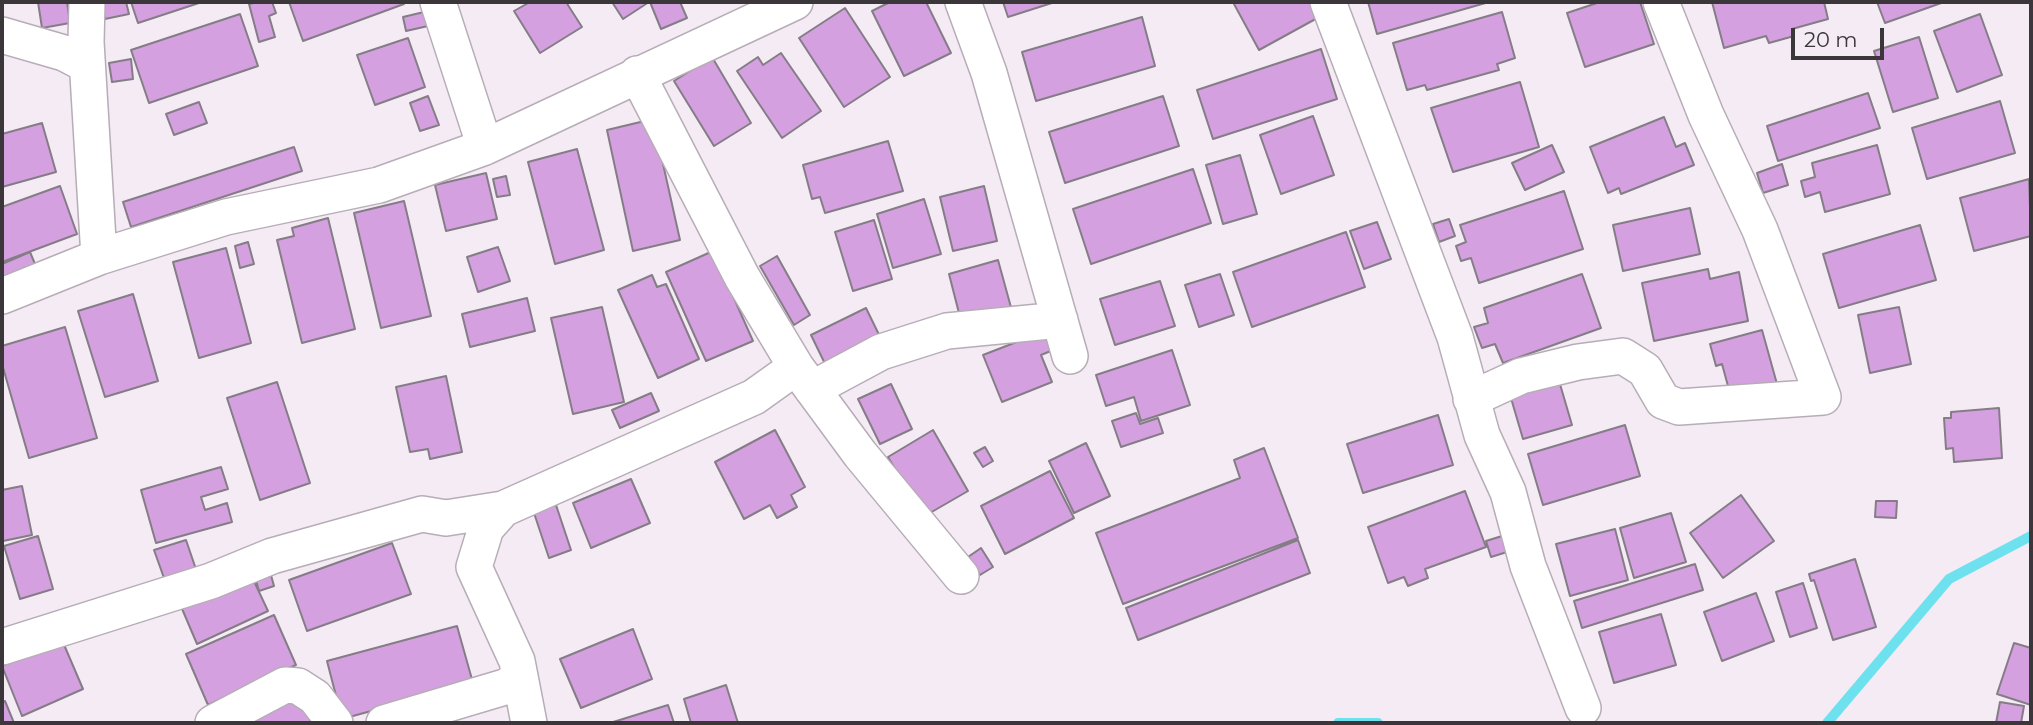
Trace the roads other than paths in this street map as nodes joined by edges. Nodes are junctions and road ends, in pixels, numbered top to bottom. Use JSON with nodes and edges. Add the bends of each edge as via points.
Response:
{"nodes":[{"id":1,"x":87,"y":2,"type":"edge"},
{"id":2,"x":438,"y":2,"type":"edge"},
{"id":3,"x":795,"y":2,"type":"edge"},
{"id":4,"x":964,"y":2,"type":"edge"},
{"id":5,"x":1328,"y":2,"type":"edge"},
{"id":6,"x":1661,"y":2,"type":"edge"},
{"id":7,"x":2,"y":35,"type":"edge"},
{"id":8,"x":88,"y":65,"type":"junction"},
{"id":9,"x":637,"y":74,"type":"junction"},
{"id":10,"x":485,"y":147,"type":"junction"},
{"id":11,"x":99,"y":257,"type":"junction"},
{"id":12,"x":2,"y":296,"type":"edge"},
{"id":13,"x":1060,"y":320,"type":"junction"},
{"id":14,"x":1070,"y":356,"type":"dead end"},
{"id":15,"x":804,"y":378,"type":"junction"},
{"id":16,"x":1471,"y":399,"type":"junction"},
{"id":17,"x":503,"y":509,"type":"junction"},
{"id":18,"x":961,"y":576,"type":"dead end"},
{"id":19,"x":2,"y":647,"type":"edge"},
{"id":20,"x":519,"y":676,"type":"junction"},
{"id":21,"x":1583,"y":708,"type":"dead end"},
{"id":22,"x":213,"y":723,"type":"edge"},
{"id":23,"x":335,"y":723,"type":"edge"},
{"id":24,"x":384,"y":723,"type":"edge"},
{"id":25,"x":529,"y":723,"type":"edge"}],
"edges":[{"from":1,"to":8,"type":"street"},
{"from":2,"to":10,"type":"street"},
{"from":3,"to":9,"type":"street"},
{"from":4,"to":13,"type":"street"},
{"from":5,"to":16,"type":"street","via":[[1455,337]]},
{"from":6,"to":16,"type":"street","via":[[1706,115],[1760,230],[1823,397],[1679,407],[1663,401],[1645,370],[1623,356],[1521,376]]},
{"from":7,"to":8,"type":"street"},
{"from":8,"to":11,"type":"street"},
{"from":9,"to":10,"type":"street"},
{"from":9,"to":15,"type":"street","via":[[742,277]]},
{"from":10,"to":11,"type":"street","via":[[379,186],[226,217]]},
{"from":11,"to":12,"type":"street"},
{"from":13,"to":14,"type":"street"},
{"from":13,"to":15,"type":"street","via":[[947,331]]},
{"from":15,"to":17,"type":"street"},
{"from":15,"to":18,"type":"street"},
{"from":16,"to":21,"type":"street"},
{"from":17,"to":19,"type":"street","via":[[446,518],[422,514],[272,556],[211,581]]},
{"from":17,"to":20,"type":"street","via":[[486,528],[474,567],[517,661]]},
{"from":20,"to":24,"type":"street","via":[[508,686]]},
{"from":20,"to":25,"type":"street"},
{"from":22,"to":23,"type":"street","via":[[285,685],[298,686],[315,697]]}]}
